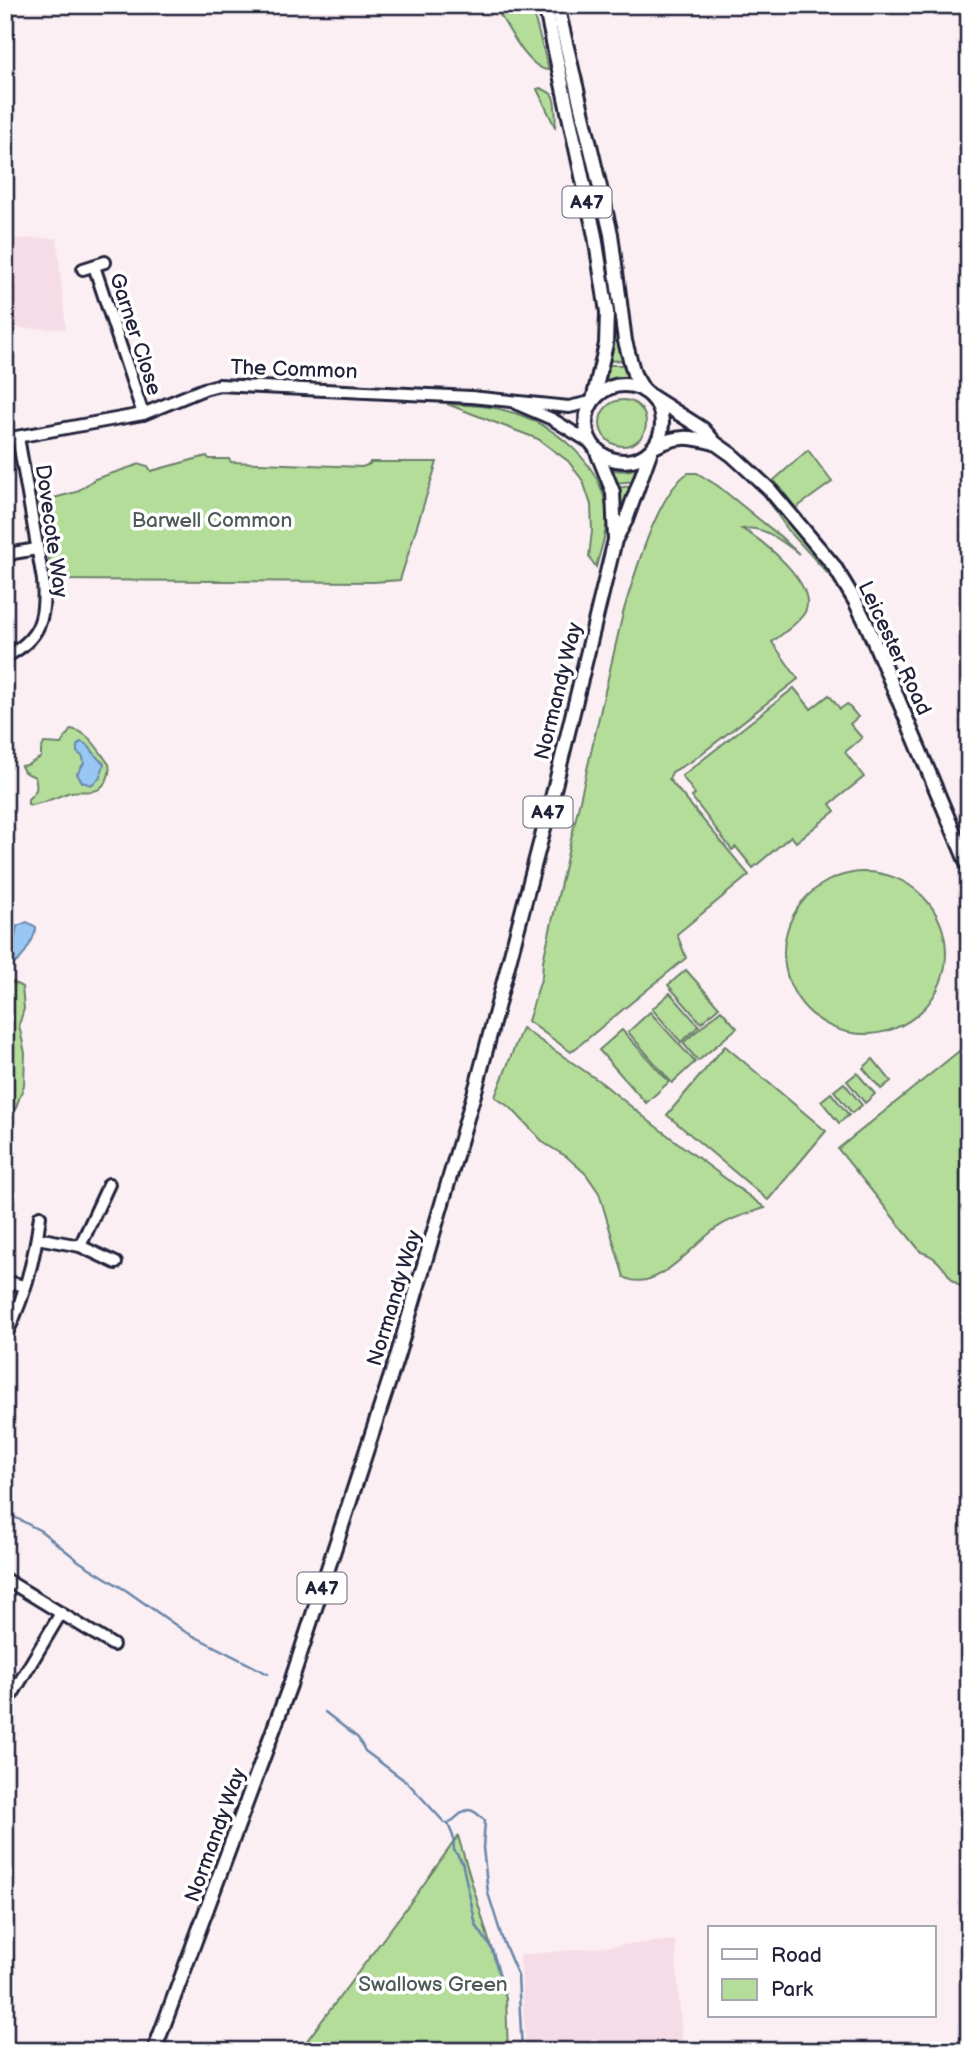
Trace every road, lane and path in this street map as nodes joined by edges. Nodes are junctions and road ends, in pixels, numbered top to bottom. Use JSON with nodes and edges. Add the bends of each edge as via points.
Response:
{"nodes":[{"id":1,"x":545,"y":5,"type":"edge"},
{"id":2,"x":557,"y":5,"type":"edge"},
{"id":3,"x":94,"y":266,"type":"dead end"},
{"id":4,"x":648,"y":393,"type":"junction"},
{"id":5,"x":504,"y":400,"type":"junction"},
{"id":6,"x":592,"y":401,"type":"junction"},
{"id":7,"x":143,"y":414,"type":"junction"},
{"id":8,"x":18,"y":437,"type":"junction"},
{"id":9,"x":5,"y":439,"type":"edge"},
{"id":10,"x":715,"y":443,"type":"junction"},
{"id":11,"x":594,"y":447,"type":"junction"},
{"id":12,"x":653,"y":448,"type":"junction"},
{"id":13,"x":615,"y":540,"type":"junction"},
{"id":14,"x":37,"y":549,"type":"junction"},
{"id":15,"x":5,"y":559,"type":"edge"},
{"id":16,"x":5,"y":657,"type":"edge"},
{"id":17,"x":969,"y":868,"type":"edge"},
{"id":18,"x":109,"y":1184,"type":"dead end"},
{"id":19,"x":40,"y":1216,"type":"dead end"},
{"id":20,"x":37,"y":1238,"type":"junction"},
{"id":21,"x":80,"y":1246,"type":"junction"},
{"id":22,"x":116,"y":1262,"type":"dead end"},
{"id":23,"x":5,"y":1281,"type":"edge"},
{"id":24,"x":24,"y":1286,"type":"junction"},
{"id":25,"x":5,"y":1337,"type":"edge"},
{"id":26,"x":5,"y":1579,"type":"edge"},
{"id":27,"x":61,"y":1613,"type":"junction"},
{"id":28,"x":113,"y":1645,"type":"dead end"},
{"id":29,"x":9,"y":1700,"type":"dead end"},
{"id":30,"x":154,"y":2051,"type":"edge"}],
"edges":[{"from":1,"to":6,"type":"main road","number":"A47","via":[[607,312],[606,344]]},
{"from":2,"to":4,"type":"main road","number":"A47","via":[[611,234],[625,341],[634,374]]},
{"from":3,"to":7,"type":"street","name":"Garner Close"},
{"from":4,"to":6,"type":"main road","via":[[612,386]]},
{"from":4,"to":10,"type":"main road","name":"Leicester Road","via":[[703,429]]},
{"from":4,"to":12,"type":"main road","via":[[662,421]]},
{"from":5,"to":6,"type":"street","name":"The Common","via":[[569,407]]},
{"from":5,"to":7,"type":"street","name":"The Common","via":[[231,385],[212,386]]},
{"from":5,"to":11,"type":"street","name":"The Common","via":[[535,411]]},
{"from":6,"to":11,"type":"main road","via":[[585,423]]},
{"from":7,"to":8,"type":"street","name":"The Common"},
{"from":8,"to":9,"type":"street","name":"The Common"},
{"from":8,"to":14,"type":"street","name":"Dovecote Way"},
{"from":10,"to":12,"type":"main road","name":"Leicester Road","via":[[677,437]]},
{"from":10,"to":17,"type":"main road","name":"Leicester Road","via":[[769,490],[834,566],[855,601]]},
{"from":11,"to":12,"type":"main road","via":[[614,460],[625,461]]},
{"from":11,"to":13,"type":"main road","name":"Normandy Way","number":"A47","via":[[613,492]]},
{"from":12,"to":13,"type":"main road","name":"Normandy Way","number":"A47"},
{"from":13,"to":30,"type":"main road","name":"Normandy Way","number":"A47","via":[[468,1118],[397,1357],[290,1685]]},
{"from":14,"to":15,"type":"street"},
{"from":14,"to":16,"type":"street","name":"Dovecote Way","via":[[45,598],[42,621],[23,646]]},
{"from":18,"to":21,"type":"street"},
{"from":19,"to":20,"type":"street"},
{"from":20,"to":21,"type":"street"},
{"from":20,"to":24,"type":"street"},
{"from":21,"to":22,"type":"street"},
{"from":23,"to":24,"type":"street"},
{"from":24,"to":25,"type":"street"},
{"from":26,"to":27,"type":"street"},
{"from":27,"to":28,"type":"street"},
{"from":27,"to":29,"type":"street"}]}
